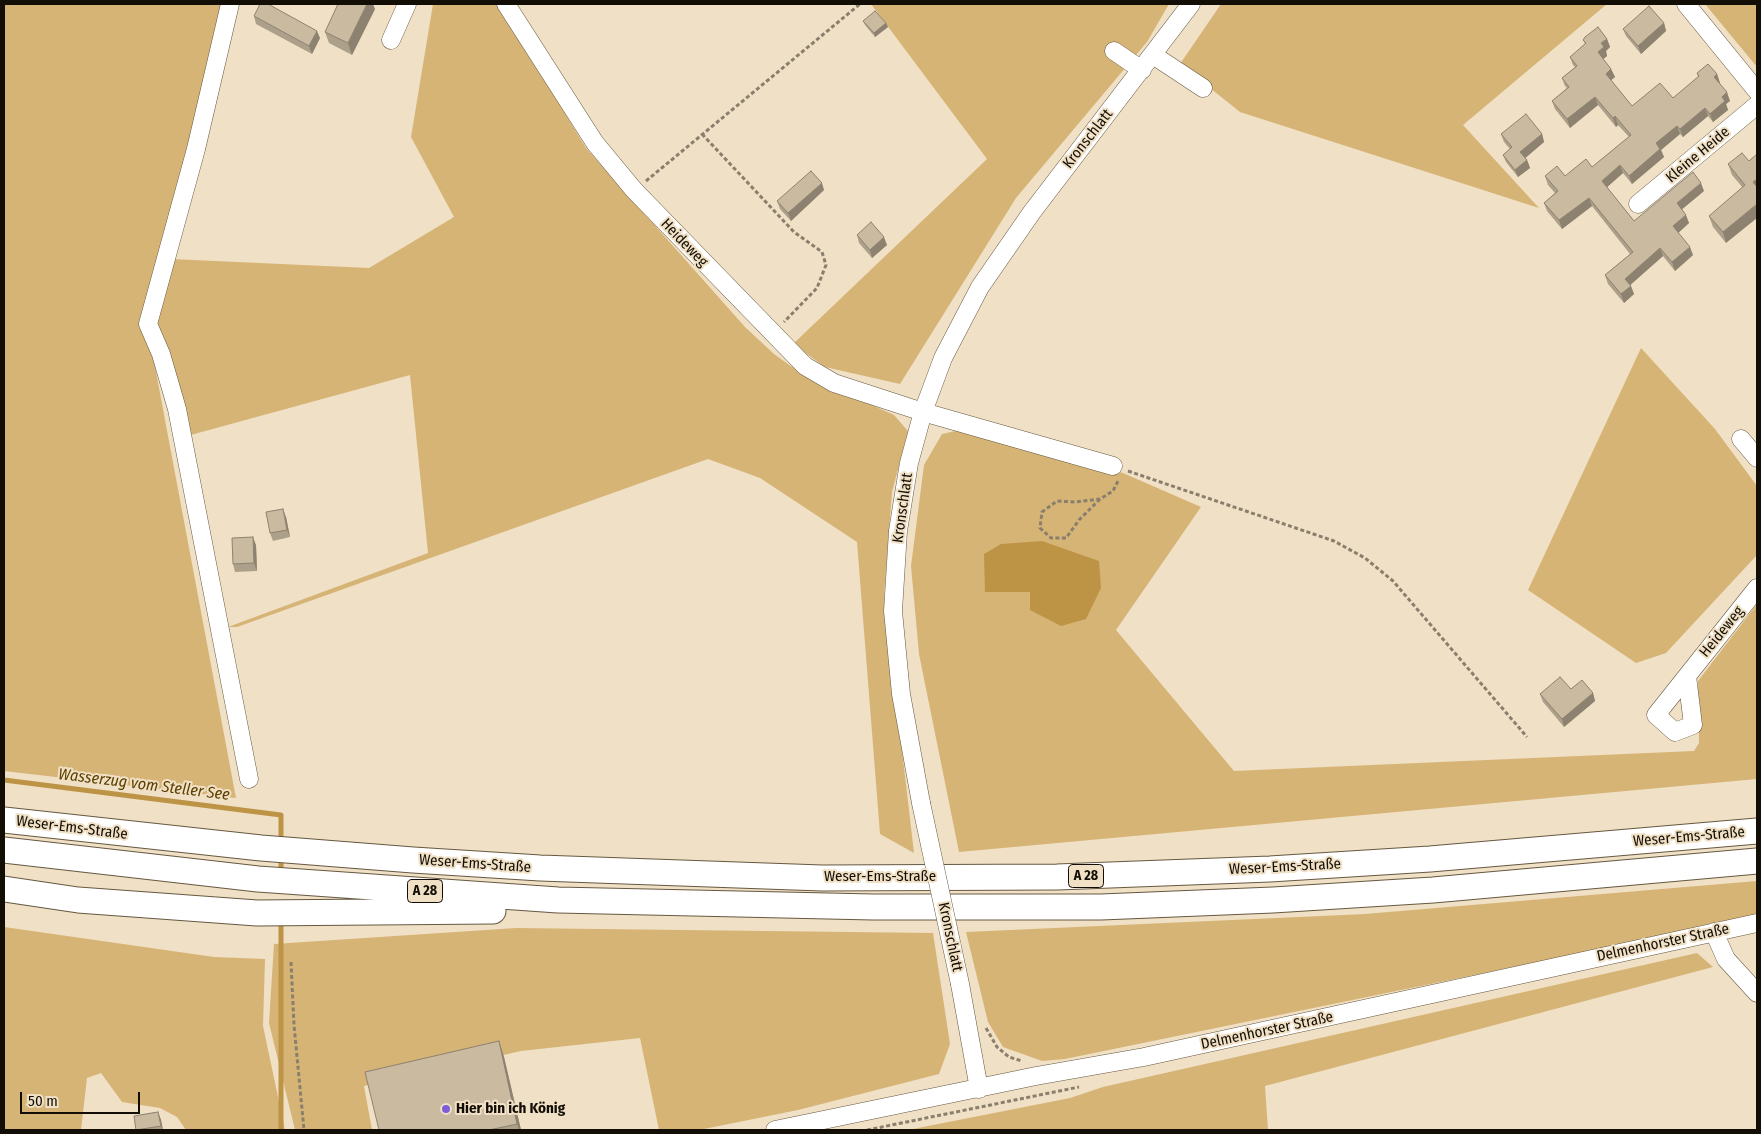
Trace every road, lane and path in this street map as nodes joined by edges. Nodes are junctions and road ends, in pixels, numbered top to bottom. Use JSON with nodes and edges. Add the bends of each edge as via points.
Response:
{"nodes":[{"id":1,"x":230,"y":4,"type":"edge"},
{"id":2,"x":407,"y":4,"type":"edge"},
{"id":3,"x":506,"y":4,"type":"edge"},
{"id":4,"x":860,"y":4,"type":"edge"},
{"id":5,"x":1190,"y":4,"type":"edge"},
{"id":6,"x":1686,"y":4,"type":"edge"},
{"id":7,"x":390,"y":40,"type":"dead end"},
{"id":8,"x":1114,"y":51,"type":"dead end"},
{"id":9,"x":1153,"y":55,"type":"junction"},
{"id":10,"x":1142,"y":70,"type":"junction"},
{"id":11,"x":1203,"y":88,"type":"dead end"},
{"id":12,"x":1757,"y":91,"type":"edge"},
{"id":13,"x":1757,"y":105,"type":"edge"},
{"id":14,"x":702,"y":134,"type":"junction"},
{"id":15,"x":634,"y":190,"type":"junction"},
{"id":16,"x":1638,"y":204,"type":"dead end"},
{"id":17,"x":772,"y":335,"type":"junction"},
{"id":18,"x":923,"y":412,"type":"junction"},
{"id":19,"x":1741,"y":439,"type":"dead end"},
{"id":20,"x":1757,"y":458,"type":"edge"},
{"id":21,"x":1113,"y":466,"type":"junction"},
{"id":22,"x":1100,"y":499,"type":"junction"},
{"id":23,"x":1757,"y":588,"type":"edge"},
{"id":24,"x":1687,"y":676,"type":"dead end"},
{"id":25,"x":1527,"y":737,"type":"dead end"},
{"id":26,"x":249,"y":779,"type":"dead end"},
{"id":27,"x":4,"y":820,"type":"edge"},
{"id":28,"x":1757,"y":831,"type":"edge"},
{"id":29,"x":4,"y":850,"type":"edge"},
{"id":30,"x":1757,"y":861,"type":"edge"},
{"id":31,"x":4,"y":889,"type":"edge"},
{"id":32,"x":558,"y":900,"type":"junction"},
{"id":33,"x":1757,"y":923,"type":"edge"},
{"id":34,"x":1714,"y":932,"type":"junction"},
{"id":35,"x":291,"y":962,"type":"dead end"},
{"id":36,"x":1757,"y":993,"type":"edge"},
{"id":37,"x":984,"y":1024,"type":"dead end"},
{"id":38,"x":1036,"y":1076,"type":"junction"},
{"id":39,"x":979,"y":1089,"type":"junction"},
{"id":40,"x":1040,"y":1096,"type":"dead end"},
{"id":41,"x":304,"y":1130,"type":"edge"},
{"id":42,"x":776,"y":1130,"type":"edge"}],
"edges":[{"from":1,"to":26,"type":"street","via":[[196,149],[148,324],[161,354],[177,409]]},
{"from":2,"to":7,"type":"street"},
{"from":3,"to":15,"type":"street","name":"Heideweg","via":[[595,143]]},
{"from":4,"to":14,"type":"path"},
{"from":5,"to":9,"type":"street","name":"Kronschlatt"},
{"from":6,"to":12,"type":"street"},
{"from":8,"to":10,"type":"street"},
{"from":9,"to":10,"type":"street","name":"Kronschlatt"},
{"from":9,"to":11,"type":"street"},
{"from":10,"to":18,"type":"street","name":"Kronschlatt","via":[[1032,212],[980,288],[943,358]]},
{"from":13,"to":16,"type":"street","name":"Kleine Heide"},
{"from":14,"to":15,"type":"path"},
{"from":14,"to":17,"type":"path","via":[[794,232],[822,252],[826,265],[817,288]]},
{"from":15,"to":17,"type":"street","name":"Heideweg"},
{"from":17,"to":18,"type":"street","name":"Heideweg","via":[[805,366],[834,383]]},
{"from":18,"to":21,"type":"street","name":"Heideweg"},
{"from":18,"to":39,"type":"street","name":"Kronschlatt","bridge":true,"via":[[909,463],[898,531],[893,611],[900,694]]},
{"from":19,"to":20,"type":"street"},
{"from":21,"to":22,"type":"path","via":[[1118,480],[1113,491]]},
{"from":21,"to":25,"type":"path","via":[[1334,541],[1365,558],[1393,581]]},
{"from":22,"to":22,"type":"path","via":[[1057,501],[1042,512],[1040,528],[1051,538],[1066,538]]},
{"from":23,"to":24,"type":"street","name":"Heideweg"},
{"from":27,"to":28,"type":"highway","name":"Weser-Ems-Straße","number":"A 28","via":[[261,848],[531,868],[822,878],[1057,877],[1270,869]]},
{"from":29,"to":32,"type":"highway","name":"Weser-Ems-Straße","number":"A 28","via":[[258,879]]},
{"from":30,"to":32,"type":"highway","name":"Weser-Ems-Straße","number":"A 28","via":[[1433,890],[1101,907],[873,908]]},
{"from":31,"to":32,"type":"highway","via":[[78,900],[257,913],[538,911]]},
{"from":33,"to":34,"type":"street","name":"Delmenhorster Straße"},
{"from":34,"to":36,"type":"street","via":[[1726,958]]},
{"from":34,"to":38,"type":"street","name":"Delmenhorster Straße","via":[[1144,1057]]},
{"from":35,"to":41,"type":"path"},
{"from":37,"to":38,"type":"path","via":[[997,1047],[1009,1057],[1033,1063]]},
{"from":38,"to":39,"type":"street","name":"Delmenhorster Straße"},
{"from":38,"to":40,"type":"path"},
{"from":39,"to":42,"type":"street","name":"Delmenhorster Straße"}]}
